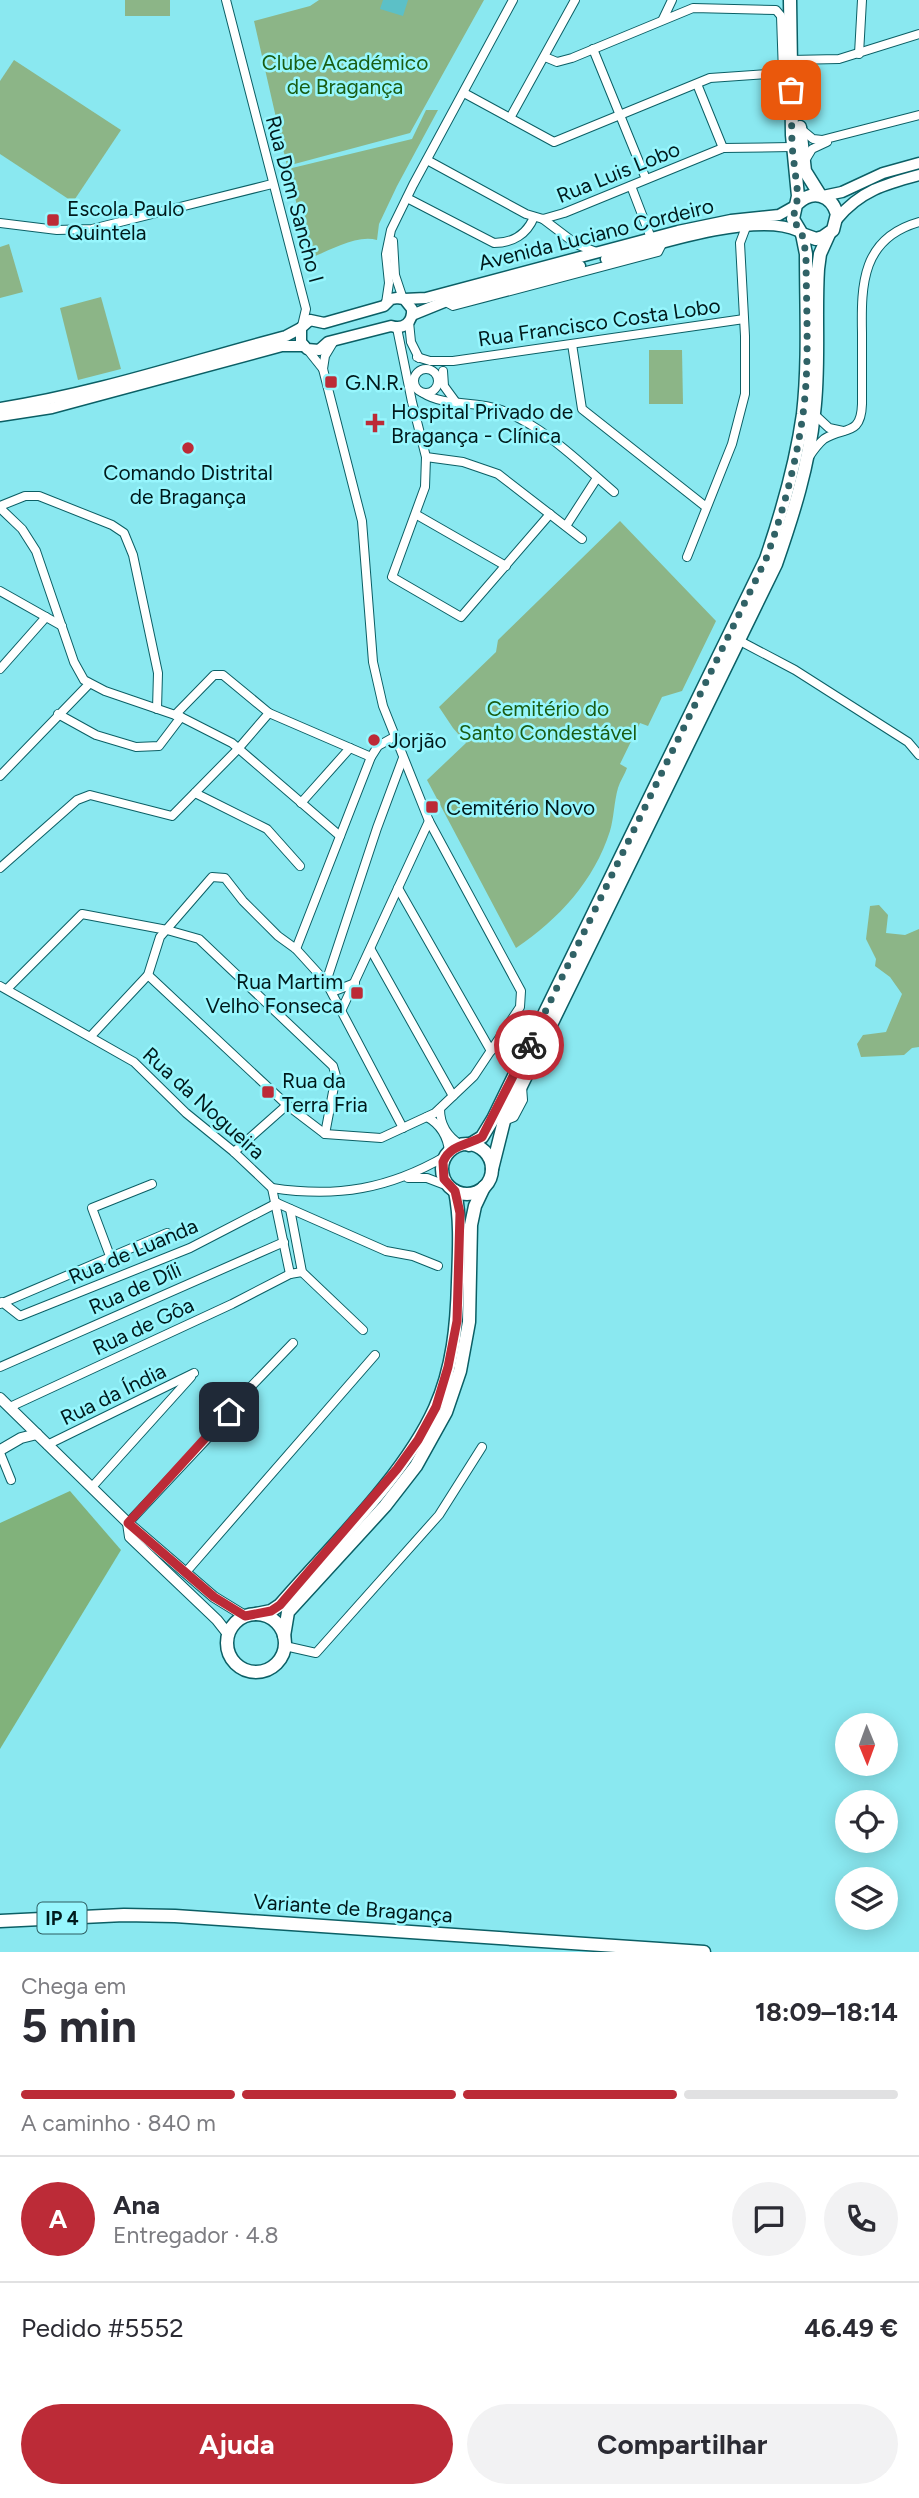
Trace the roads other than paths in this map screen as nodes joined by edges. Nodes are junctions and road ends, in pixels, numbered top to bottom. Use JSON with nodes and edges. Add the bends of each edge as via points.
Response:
{"nodes":[{"id":1,"x":226,"y":0,"type":"edge"},
{"id":2,"x":513,"y":0,"type":"edge"},
{"id":3,"x":575,"y":0,"type":"edge"},
{"id":4,"x":672,"y":0,"type":"edge"},
{"id":5,"x":790,"y":0,"type":"edge"},
{"id":6,"x":799,"y":0,"type":"edge"},
{"id":7,"x":862,"y":0,"type":"edge"},
{"id":8,"x":663,"y":19,"type":"junction"},
{"id":9,"x":919,"y":34,"type":"edge"},
{"id":10,"x":593,"y":49,"type":"junction"},
{"id":11,"x":859,"y":54,"type":"junction"},
{"id":12,"x":545,"y":57,"type":"junction"},
{"id":13,"x":795,"y":60,"type":"junction"},
{"id":14,"x":697,"y":84,"type":"junction"},
{"id":15,"x":464,"y":93,"type":"junction"},
{"id":16,"x":620,"y":115,"type":"junction"},
{"id":17,"x":919,"y":115,"type":"edge"},
{"id":18,"x":510,"y":118,"type":"junction"},
{"id":19,"x":800,"y":126,"type":"junction"},
{"id":20,"x":836,"y":138,"type":"junction"},
{"id":21,"x":792,"y":146,"type":"junction"},
{"id":22,"x":723,"y":148,"type":"junction"},
{"id":23,"x":427,"y":160,"type":"junction"},
{"id":24,"x":919,"y":163,"type":"edge"},
{"id":25,"x":803,"y":165,"type":"junction"},
{"id":26,"x":919,"y":175,"type":"edge"},
{"id":27,"x":646,"y":179,"type":"junction"},
{"id":28,"x":272,"y":184,"type":"junction"},
{"id":29,"x":631,"y":186,"type":"junction"},
{"id":30,"x":822,"y":196,"type":"junction"},
{"id":31,"x":407,"y":198,"type":"junction"},
{"id":32,"x":796,"y":205,"type":"junction"},
{"id":33,"x":397,"y":218,"type":"junction"},
{"id":34,"x":538,"y":218,"type":"junction"},
{"id":35,"x":837,"y":219,"type":"junction"},
{"id":36,"x":919,"y":222,"type":"edge"},
{"id":37,"x":0,"y":223,"type":"edge"},
{"id":38,"x":746,"y":227,"type":"junction"},
{"id":39,"x":728,"y":229,"type":"junction"},
{"id":40,"x":800,"y":233,"type":"junction"},
{"id":41,"x":829,"y":234,"type":"junction"},
{"id":42,"x":651,"y":238,"type":"junction"},
{"id":43,"x":740,"y":243,"type":"junction"},
{"id":44,"x":576,"y":244,"type":"junction"},
{"id":45,"x":599,"y":253,"type":"junction"},
{"id":46,"x":571,"y":261,"type":"junction"},
{"id":47,"x":404,"y":299,"type":"junction"},
{"id":48,"x":386,"y":303,"type":"junction"},
{"id":49,"x":306,"y":309,"type":"junction"},
{"id":50,"x":316,"y":319,"type":"junction"},
{"id":51,"x":411,"y":319,"type":"junction"},
{"id":52,"x":744,"y":319,"type":"junction"},
{"id":53,"x":301,"y":327,"type":"junction"},
{"id":54,"x":397,"y":328,"type":"junction"},
{"id":55,"x":334,"y":341,"type":"junction"},
{"id":56,"x":572,"y":344,"type":"junction"},
{"id":57,"x":305,"y":348,"type":"junction"},
{"id":58,"x":417,"y":357,"type":"junction"},
{"id":59,"x":458,"y":361,"type":"junction"},
{"id":60,"x":323,"y":369,"type":"junction"},
{"id":61,"x":432,"y":370,"type":"junction"},
{"id":62,"x":406,"y":373,"type":"junction"},
{"id":63,"x":441,"y":379,"type":"junction"},
{"id":64,"x":414,"y":380,"type":"junction"},
{"id":65,"x":427,"y":394,"type":"junction"},
{"id":66,"x":454,"y":401,"type":"junction"},
{"id":67,"x":0,"y":408,"type":"edge"},
{"id":68,"x":814,"y":414,"type":"junction"},
{"id":69,"x":417,"y":415,"type":"junction"},
{"id":70,"x":0,"y":416,"type":"edge"},
{"id":71,"x":846,"y":432,"type":"junction"},
{"id":72,"x":426,"y":457,"type":"junction"},
{"id":73,"x":805,"y":462,"type":"junction"},
{"id":74,"x":597,"y":478,"type":"junction"},
{"id":75,"x":614,"y":492,"type":"dead end"},
{"id":76,"x":0,"y":507,"type":"edge"},
{"id":77,"x":706,"y":507,"type":"junction"},
{"id":78,"x":417,"y":514,"type":"junction"},
{"id":79,"x":550,"y":514,"type":"junction"},
{"id":80,"x":566,"y":526,"type":"junction"},
{"id":81,"x":582,"y":539,"type":"dead end"},
{"id":82,"x":687,"y":556,"type":"dead end"},
{"id":83,"x":506,"y":566,"type":"junction"},
{"id":84,"x":0,"y":591,"type":"edge"},
{"id":85,"x":46,"y":617,"type":"junction"},
{"id":86,"x":62,"y":626,"type":"junction"},
{"id":87,"x":740,"y":641,"type":"junction"},
{"id":88,"x":0,"y":669,"type":"edge"},
{"id":89,"x":89,"y":684,"type":"junction"},
{"id":90,"x":157,"y":709,"type":"junction"},
{"id":91,"x":269,"y":713,"type":"junction"},
{"id":92,"x":58,"y":714,"type":"junction"},
{"id":93,"x":178,"y":716,"type":"junction"},
{"id":94,"x":394,"y":737,"type":"junction"},
{"id":95,"x":351,"y":748,"type":"junction"},
{"id":96,"x":239,"y":749,"type":"junction"},
{"id":97,"x":919,"y":755,"type":"edge"},
{"id":98,"x":371,"y":757,"type":"junction"},
{"id":99,"x":403,"y":758,"type":"junction"},
{"id":100,"x":0,"y":776,"type":"edge"},
{"id":101,"x":195,"y":793,"type":"junction"},
{"id":102,"x":301,"y":803,"type":"junction"},
{"id":103,"x":429,"y":821,"type":"junction"},
{"id":104,"x":340,"y":836,"type":"junction"},
{"id":105,"x":300,"y":866,"type":"dead end"},
{"id":106,"x":0,"y":868,"type":"edge"},
{"id":107,"x":398,"y":888,"type":"junction"},
{"id":108,"x":167,"y":930,"type":"junction"},
{"id":109,"x":296,"y":949,"type":"junction"},
{"id":110,"x":371,"y":950,"type":"junction"},
{"id":111,"x":148,"y":975,"type":"junction"},
{"id":112,"x":326,"y":982,"type":"junction"},
{"id":113,"x":355,"y":983,"type":"junction"},
{"id":114,"x":3,"y":988,"type":"edge"},
{"id":115,"x":332,"y":992,"type":"junction"},
{"id":116,"x":342,"y":1009,"type":"junction"},
{"id":117,"x":91,"y":1036,"type":"junction"},
{"id":118,"x":491,"y":1051,"type":"junction"},
{"id":119,"x":453,"y":1096,"type":"junction"},
{"id":120,"x":287,"y":1105,"type":"junction"},
{"id":121,"x":440,"y":1109,"type":"junction"},
{"id":122,"x":427,"y":1117,"type":"junction"},
{"id":123,"x":403,"y":1128,"type":"junction"},
{"id":124,"x":326,"y":1134,"type":"junction"},
{"id":125,"x":456,"y":1150,"type":"junction"},
{"id":126,"x":234,"y":1152,"type":"junction"},
{"id":127,"x":492,"y":1169,"type":"junction"},
{"id":128,"x":402,"y":1178,"type":"junction"},
{"id":129,"x":152,"y":1184,"type":"dead end"},
{"id":130,"x":272,"y":1188,"type":"junction"},
{"id":131,"x":484,"y":1188,"type":"junction"},
{"id":132,"x":452,"y":1189,"type":"junction"},
{"id":133,"x":277,"y":1203,"type":"junction"},
{"id":134,"x":290,"y":1209,"type":"junction"},
{"id":135,"x":167,"y":1233,"type":"dead end"},
{"id":136,"x":284,"y":1242,"type":"junction"},
{"id":137,"x":110,"y":1256,"type":"junction"},
{"id":138,"x":438,"y":1266,"type":"dead end"},
{"id":139,"x":302,"y":1272,"type":"junction"},
{"id":140,"x":290,"y":1274,"type":"junction"},
{"id":141,"x":1,"y":1303,"type":"edge"},
{"id":142,"x":363,"y":1330,"type":"dead end"},
{"id":143,"x":293,"y":1343,"type":"dead end"},
{"id":144,"x":375,"y":1355,"type":"dead end"},
{"id":145,"x":0,"y":1367,"type":"edge"},
{"id":146,"x":0,"y":1398,"type":"edge"},
{"id":147,"x":9,"y":1407,"type":"junction"},
{"id":148,"x":37,"y":1434,"type":"junction"},
{"id":149,"x":47,"y":1446,"type":"junction"},
{"id":150,"x":482,"y":1447,"type":"dead end"},
{"id":151,"x":0,"y":1448,"type":"edge"},
{"id":152,"x":11,"y":1480,"type":"dead end"},
{"id":153,"x":92,"y":1487,"type":"junction"},
{"id":154,"x":128,"y":1523,"type":"junction"},
{"id":155,"x":186,"y":1572,"type":"junction"},
{"id":156,"x":251,"y":1615,"type":"junction"},
{"id":157,"x":228,"y":1634,"type":"junction"},
{"id":158,"x":285,"y":1641,"type":"junction"},
{"id":159,"x":0,"y":1921,"type":"edge"},
{"id":160,"x":704,"y":1952,"type":"edge"}],
"edges":[{"from":1,"to":28,"type":"street","name":"Rua Dom Sancho I"},
{"from":2,"to":15,"type":"street"},
{"from":3,"to":12,"type":"street"},
{"from":4,"to":8,"type":"street"},
{"from":5,"to":13,"type":"main road"},
{"from":6,"to":13,"type":"main road"},
{"from":7,"to":11,"type":"street"},
{"from":8,"to":10,"type":"street"},
{"from":8,"to":14,"type":"street","via":[[693,8],[776,10],[781,16],[783,73],[710,78]]},
{"from":9,"to":11,"type":"street"},
{"from":10,"to":12,"type":"street","via":[[557,62]]},
{"from":10,"to":16,"type":"street"},
{"from":11,"to":13,"type":"street"},
{"from":12,"to":18,"type":"street"},
{"from":13,"to":19,"type":"main road"},
{"from":13,"to":21,"type":"main road"},
{"from":14,"to":16,"type":"street"},
{"from":14,"to":22,"type":"street"},
{"from":15,"to":18,"type":"street"},
{"from":15,"to":23,"type":"street"},
{"from":16,"to":18,"type":"street","via":[[554,142]]},
{"from":16,"to":27,"type":"street"},
{"from":17,"to":20,"type":"street"},
{"from":19,"to":20,"type":"street","via":[[813,139]]},
{"from":19,"to":25,"type":"main road"},
{"from":20,"to":25,"type":"street","via":[[812,149]]},
{"from":21,"to":22,"type":"street","name":"Rua Luis Lobo"},
{"from":21,"to":32,"type":"main road","via":[[798,179]]},
{"from":22,"to":27,"type":"street","name":"Rua Luis Lobo"},
{"from":23,"to":31,"type":"street"},
{"from":23,"to":34,"type":"street","name":"Rua Luis Lobo"},
{"from":24,"to":30,"type":"main road"},
{"from":25,"to":30,"type":"main road"},
{"from":26,"to":35,"type":"main road","via":[[869,192]]},
{"from":27,"to":29,"type":"street","name":"Rua Luis Lobo"},
{"from":28,"to":37,"type":"street","via":[[92,229]]},
{"from":28,"to":49,"type":"street","name":"Rua Dom Sancho I"},
{"from":29,"to":34,"type":"street","name":"Rua Luis Lobo","via":[[564,213]]},
{"from":29,"to":42,"type":"street"},
{"from":30,"to":32,"type":"main road","via":[[807,196]]},
{"from":30,"to":35,"type":"main road","via":[[832,203]]},
{"from":31,"to":33,"type":"street"},
{"from":31,"to":34,"type":"street","via":[[494,243],[522,234]]},
{"from":32,"to":40,"type":"main road","via":[[793,219]]},
{"from":32,"to":42,"type":"main road","name":"Avenida Luciano Cordeiro","via":[[779,215],[708,224]]},
{"from":33,"to":47,"type":"street","via":[[392,255]]},
{"from":33,"to":48,"type":"street","via":[[386,254]]},
{"from":34,"to":44,"type":"street"},
{"from":35,"to":41,"type":"main road"},
{"from":36,"to":71,"type":"street","via":[[889,237],[866,269],[862,413],[857,425]]},
{"from":38,"to":39,"type":"main road","name":"Avenida Luciano Cordeiro"},
{"from":38,"to":40,"type":"main road","name":"Avenida Luciano Cordeiro","via":[[780,224]]},
{"from":38,"to":43,"type":"street"},
{"from":39,"to":43,"type":"street"},
{"from":39,"to":51,"type":"main road","name":"Avenida Luciano Cordeiro","via":[[444,302]]},
{"from":40,"to":41,"type":"main road","via":[[816,239]]},
{"from":40,"to":125,"type":"main road","via":[[806,254],[802,416],[786,502],[766,559],[493,1119],[482,1137]]},
{"from":41,"to":68,"type":"main road","via":[[818,268]]},
{"from":42,"to":45,"type":"main road","name":"Avenida Luciano Cordeiro"},
{"from":43,"to":52,"type":"street"},
{"from":44,"to":45,"type":"street"},
{"from":44,"to":46,"type":"street"},
{"from":45,"to":46,"type":"main road","name":"Avenida Luciano Cordeiro"},
{"from":46,"to":47,"type":"main road","name":"Avenida Luciano Cordeiro","via":[[426,298]]},
{"from":47,"to":48,"type":"main road","name":"Avenida Luciano Cordeiro"},
{"from":47,"to":51,"type":"main road","via":[[410,303]]},
{"from":48,"to":50,"type":"main road","name":"Avenida Luciano Cordeiro","via":[[324,323]]},
{"from":49,"to":50,"type":"street"},
{"from":49,"to":53,"type":"street","name":"Rua Dom Sancho I"},
{"from":50,"to":53,"type":"main road","name":"Avenida Luciano Cordeiro"},
{"from":51,"to":54,"type":"main road","name":"Avenida Luciano Cordeiro"},
{"from":51,"to":58,"type":"street","via":[[411,342]]},
{"from":52,"to":56,"type":"street","name":"Rua Francisco Costa Lobo"},
{"from":52,"to":77,"type":"street","via":[[745,394],[732,444]]},
{"from":53,"to":57,"type":"main road","via":[[299,337]]},
{"from":53,"to":67,"type":"main road","name":"Avenida Luciano Cordeiro","via":[[286,336],[160,371]]},
{"from":54,"to":55,"type":"main road","name":"Avenida Luciano Cordeiro"},
{"from":54,"to":62,"type":"street"},
{"from":55,"to":57,"type":"main road","name":"Avenida Luciano Cordeiro","via":[[319,350]]},
{"from":55,"to":60,"type":"street"},
{"from":56,"to":59,"type":"street","name":"Rua Francisco Costa Lobo"},
{"from":56,"to":77,"type":"street","via":[[582,409]]},
{"from":57,"to":60,"type":"street"},
{"from":57,"to":70,"type":"main road","name":"Avenida Luciano Cordeiro","via":[[282,346],[52,408]]},
{"from":58,"to":59,"type":"street","name":"Rua Francisco Costa Lobo"},
{"from":58,"to":61,"type":"street"},
{"from":59,"to":63,"type":"street","name":"Rua Francisco Costa Lobo"},
{"from":60,"to":94,"type":"street","via":[[362,521],[373,662]]},
{"from":61,"to":63,"type":"street"},
{"from":61,"to":64,"type":"street","via":[[420,370]]},
{"from":62,"to":64,"type":"street"},
{"from":62,"to":69,"type":"street"},
{"from":63,"to":65,"type":"street"},
{"from":63,"to":66,"type":"street"},
{"from":64,"to":65,"type":"street","via":[[416,388]]},
{"from":65,"to":66,"type":"street"},
{"from":65,"to":69,"type":"street"},
{"from":66,"to":74,"type":"street","via":[[500,409],[545,433]]},
{"from":68,"to":71,"type":"street","via":[[829,428]]},
{"from":68,"to":73,"type":"main road"},
{"from":69,"to":72,"type":"street"},
{"from":71,"to":73,"type":"street","via":[[823,440]]},
{"from":72,"to":78,"type":"street","via":[[425,487]]},
{"from":72,"to":79,"type":"street","via":[[463,462],[498,474]]},
{"from":73,"to":87,"type":"main road","via":[[797,505],[776,564]]},
{"from":74,"to":75,"type":"street"},
{"from":74,"to":80,"type":"street"},
{"from":76,"to":86,"type":"street","via":[[36,551]]},
{"from":76,"to":90,"type":"street","via":[[25,496],[39,496],[124,533],[133,555],[158,673]]},
{"from":77,"to":82,"type":"street"},
{"from":78,"to":83,"type":"street"},
{"from":78,"to":83,"type":"street","via":[[392,577],[461,617]]},
{"from":79,"to":80,"type":"street"},
{"from":79,"to":83,"type":"street"},
{"from":80,"to":81,"type":"street"},
{"from":84,"to":85,"type":"street"},
{"from":85,"to":86,"type":"street"},
{"from":85,"to":88,"type":"street"},
{"from":86,"to":89,"type":"street","via":[[77,668]]},
{"from":87,"to":97,"type":"street","via":[[795,670],[908,742]]},
{"from":87,"to":127,"type":"main road","via":[[504,1121]]},
{"from":89,"to":90,"type":"street"},
{"from":89,"to":92,"type":"street"},
{"from":90,"to":93,"type":"street"},
{"from":91,"to":93,"type":"street","via":[[223,675],[214,676]]},
{"from":91,"to":95,"type":"street"},
{"from":91,"to":96,"type":"street"},
{"from":92,"to":93,"type":"street","via":[[96,735],[136,747],[159,746]]},
{"from":92,"to":100,"type":"street"},
{"from":93,"to":96,"type":"street"},
{"from":94,"to":98,"type":"street","via":[[378,746]]},
{"from":94,"to":99,"type":"street"},
{"from":95,"to":98,"type":"street"},
{"from":95,"to":102,"type":"street"},
{"from":96,"to":101,"type":"street"},
{"from":96,"to":102,"type":"street"},
{"from":98,"to":104,"type":"street"},
{"from":99,"to":103,"type":"street"},
{"from":99,"to":112,"type":"street"},
{"from":101,"to":105,"type":"street","via":[[267,829]]},
{"from":101,"to":106,"type":"street","via":[[172,816],[90,795],[77,800]]},
{"from":102,"to":104,"type":"street"},
{"from":103,"to":107,"type":"street"},
{"from":103,"to":118,"type":"street","via":[[521,991],[520,1007]]},
{"from":104,"to":109,"type":"street"},
{"from":107,"to":110,"type":"street"},
{"from":107,"to":118,"type":"street"},
{"from":108,"to":109,"type":"street","via":[[212,877],[225,878],[278,936]]},
{"from":108,"to":111,"type":"street","via":[[160,937]]},
{"from":108,"to":114,"type":"street","via":[[82,914]]},
{"from":108,"to":124,"type":"street","via":[[199,939],[333,1066],[336,1076]]},
{"from":109,"to":112,"type":"street"},
{"from":110,"to":113,"type":"street"},
{"from":110,"to":119,"type":"street"},
{"from":111,"to":117,"type":"street"},
{"from":111,"to":120,"type":"street"},
{"from":112,"to":115,"type":"street"},
{"from":113,"to":115,"type":"street"},
{"from":113,"to":116,"type":"street"},
{"from":114,"to":117,"type":"street","name":"Rua da Nogueira"},
{"from":115,"to":116,"type":"street"},
{"from":116,"to":123,"type":"street"},
{"from":117,"to":126,"type":"street","name":"Rua da Nogueira","via":[[134,1062]]},
{"from":118,"to":119,"type":"street"},
{"from":119,"to":121,"type":"street"},
{"from":120,"to":124,"type":"street"},
{"from":120,"to":126,"type":"street"},
{"from":121,"to":122,"type":"street"},
{"from":121,"to":125,"type":"street"},
{"from":122,"to":123,"type":"street"},
{"from":122,"to":125,"type":"street"},
{"from":123,"to":124,"type":"street","via":[[381,1138]]},
{"from":125,"to":127,"type":"main road","via":[[482,1150]]},
{"from":125,"to":128,"type":"street"},
{"from":125,"to":132,"type":"main road","via":[[442,1170]]},
{"from":126,"to":130,"type":"street","name":"Rua da Nogueira"},
{"from":127,"to":131,"type":"main road"},
{"from":128,"to":130,"type":"street","name":"Rua da Nogueira","via":[[332,1193]]},
{"from":128,"to":132,"type":"street","via":[[422,1177]]},
{"from":129,"to":137,"type":"street","via":[[92,1208]]},
{"from":130,"to":133,"type":"street","name":"Rua da Nogueira"},
{"from":131,"to":132,"type":"main road","via":[[471,1194]]},
{"from":131,"to":158,"type":"main road","via":[[471,1225],[470,1322],[446,1412],[416,1466],[288,1612]]},
{"from":132,"to":156,"type":"main road","via":[[460,1213],[457,1321],[436,1407],[418,1440],[362,1513],[280,1605]]},
{"from":133,"to":134,"type":"street"},
{"from":133,"to":136,"type":"street","name":"Rua da Nogueira"},
{"from":133,"to":141,"type":"street","name":"Rua de Luanda","via":[[190,1248],[20,1316]]},
{"from":134,"to":138,"type":"street","via":[[386,1251]]},
{"from":134,"to":139,"type":"street"},
{"from":135,"to":137,"type":"street"},
{"from":136,"to":140,"type":"street","name":"Rua da Nogueira"},
{"from":136,"to":145,"type":"street","name":"Rua de Díli"},
{"from":137,"to":141,"type":"street"},
{"from":139,"to":140,"type":"street","name":"Rua de Gôa"},
{"from":139,"to":142,"type":"street"},
{"from":140,"to":147,"type":"street","name":"Rua de Gôa"},
{"from":143,"to":154,"type":"street"},
{"from":144,"to":155,"type":"street"},
{"from":146,"to":147,"type":"street"},
{"from":147,"to":148,"type":"street"},
{"from":148,"to":149,"type":"street"},
{"from":148,"to":151,"type":"street"},
{"from":149,"to":153,"type":"street"},
{"from":149,"to":153,"type":"street","name":"Rua da Índia","via":[[194,1374]]},
{"from":150,"to":158,"type":"street","via":[[439,1515],[316,1653]]},
{"from":151,"to":152,"type":"street"},
{"from":153,"to":154,"type":"street"},
{"from":154,"to":155,"type":"street"},
{"from":154,"to":157,"type":"street","via":[[130,1537]]},
{"from":155,"to":156,"type":"street","via":[[220,1602]]},
{"from":156,"to":157,"type":"main road","via":[[237,1620]]},
{"from":156,"to":158,"type":"main road","via":[[274,1620]]},
{"from":157,"to":158,"type":"main road","via":[[233,1662],[250,1671],[269,1669],[282,1655]]},
{"from":159,"to":160,"type":"main road","name":"Variante de Bragança","number":"IP 4","via":[[175,1916]]}]}
